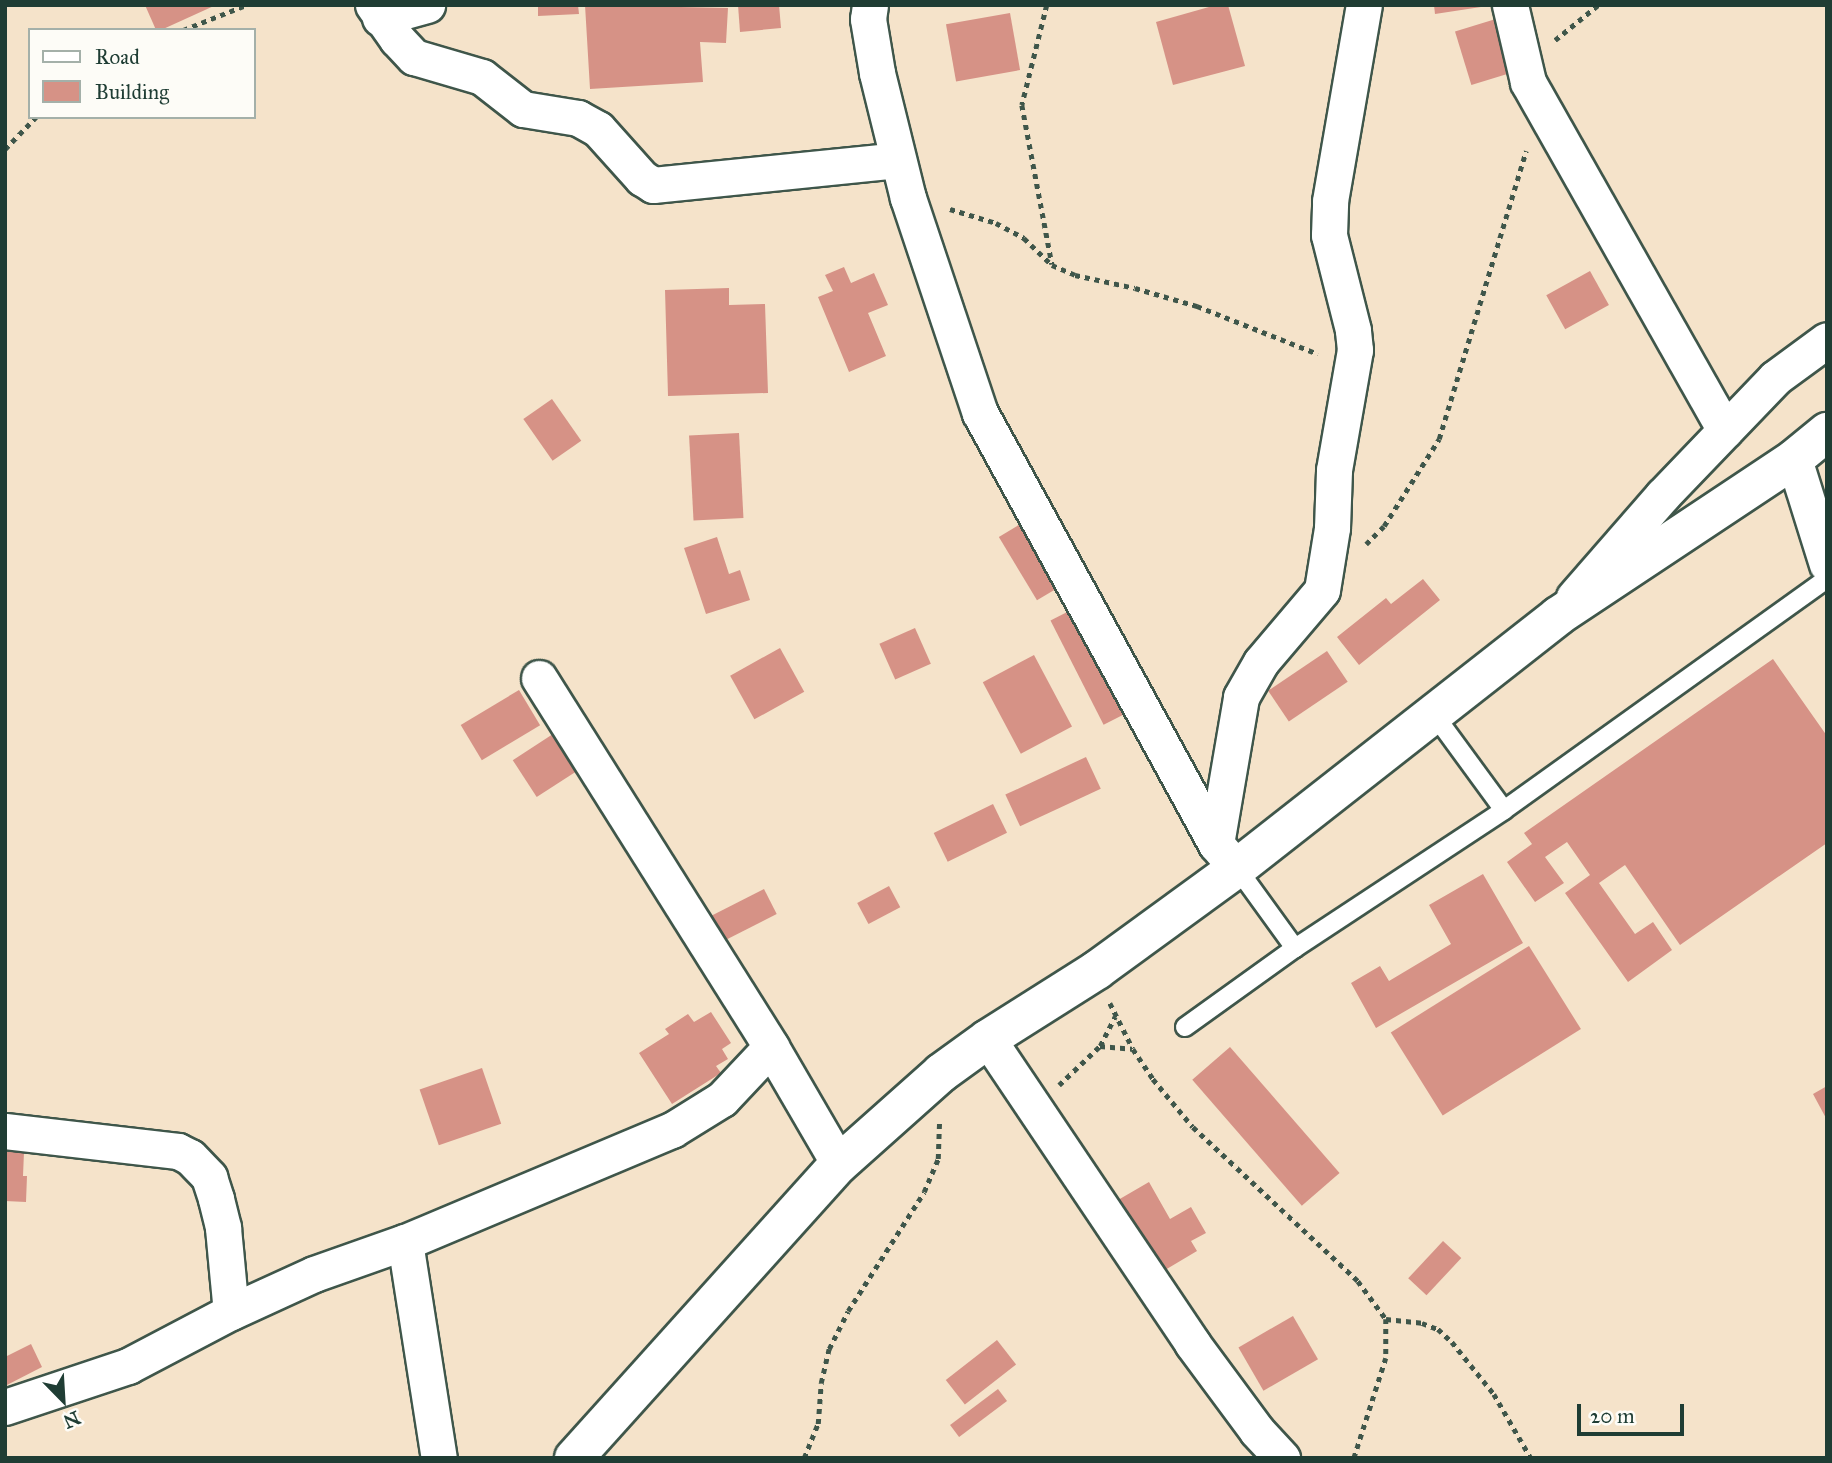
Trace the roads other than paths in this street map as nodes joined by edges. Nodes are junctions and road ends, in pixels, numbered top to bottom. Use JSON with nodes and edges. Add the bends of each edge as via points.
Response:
{"nodes":[{"id":1,"x":427,"y":5,"type":"edge"},
{"id":2,"x":870,"y":5,"type":"edge"},
{"id":3,"x":1364,"y":5,"type":"edge"},
{"id":4,"x":1510,"y":5,"type":"edge"},
{"id":5,"x":377,"y":11,"type":"edge"},
{"id":6,"x":898,"y":160,"type":"junction"},
{"id":7,"x":1827,"y":340,"type":"edge"},
{"id":8,"x":1725,"y":430,"type":"junction"},
{"id":9,"x":1827,"y":432,"type":"edge"},
{"id":10,"x":1794,"y":459,"type":"junction"},
{"id":11,"x":1827,"y":564,"type":"edge"},
{"id":12,"x":1827,"y":579,"type":"edge"},
{"id":13,"x":1558,"y":616,"type":"junction"},
{"id":14,"x":538,"y":678,"type":"dead end"},
{"id":15,"x":1433,"y":713,"type":"junction"},
{"id":16,"x":1504,"y":810,"type":"junction"},
{"id":17,"x":1226,"y":856,"type":"junction"},
{"id":18,"x":1295,"y":947,"type":"junction"},
{"id":19,"x":1185,"y":1027,"type":"dead end"},
{"id":20,"x":988,"y":1039,"type":"junction"},
{"id":21,"x":771,"y":1047,"type":"junction"},
{"id":22,"x":5,"y":1131,"type":"edge"},
{"id":23,"x":839,"y":1164,"type":"junction"},
{"id":24,"x":405,"y":1242,"type":"junction"},
{"id":25,"x":231,"y":1312,"type":"junction"},
{"id":26,"x":5,"y":1406,"type":"edge"},
{"id":27,"x":439,"y":1458,"type":"edge"},
{"id":28,"x":574,"y":1458,"type":"edge"},
{"id":29,"x":1282,"y":1458,"type":"edge"}],
"edges":[{"from":1,"to":5,"type":"street"},
{"from":2,"to":6,"type":"street","via":[[877,73]]},
{"from":3,"to":17,"type":"street","via":[[1330,201],[1329,235],[1355,350],[1334,470],[1332,528],[1322,590],[1261,662],[1241,697]]},
{"from":4,"to":8,"type":"street","via":[[1528,82]]},
{"from":5,"to":6,"type":"street","via":[[414,57],[482,77],[523,109],[578,118],[598,129],[653,185]]},
{"from":6,"to":17,"type":"street","via":[[980,413]]},
{"from":7,"to":8,"type":"street","via":[[1775,378]]},
{"from":8,"to":13,"type":"street"},
{"from":9,"to":10,"type":"main road"},
{"from":10,"to":11,"type":"street"},
{"from":10,"to":13,"type":"main road"},
{"from":12,"to":16,"type":"lane"},
{"from":13,"to":15,"type":"main road"},
{"from":14,"to":21,"type":"street"},
{"from":15,"to":16,"type":"lane"},
{"from":15,"to":17,"type":"main road"},
{"from":16,"to":18,"type":"lane"},
{"from":17,"to":18,"type":"lane"},
{"from":17,"to":20,"type":"main road","via":[[1097,970]]},
{"from":18,"to":19,"type":"lane"},
{"from":20,"to":23,"type":"main road","via":[[941,1073]]},
{"from":20,"to":29,"type":"street","via":[[1192,1343]]},
{"from":21,"to":23,"type":"street"},
{"from":21,"to":24,"type":"street","via":[[722,1099],[673,1130]]},
{"from":22,"to":25,"type":"street","via":[[178,1151],[190,1157],[209,1177],[216,1199]]},
{"from":23,"to":28,"type":"main road"},
{"from":24,"to":25,"type":"street","via":[[314,1273]]},
{"from":24,"to":27,"type":"street"},
{"from":25,"to":26,"type":"street","via":[[128,1366]]}]}
